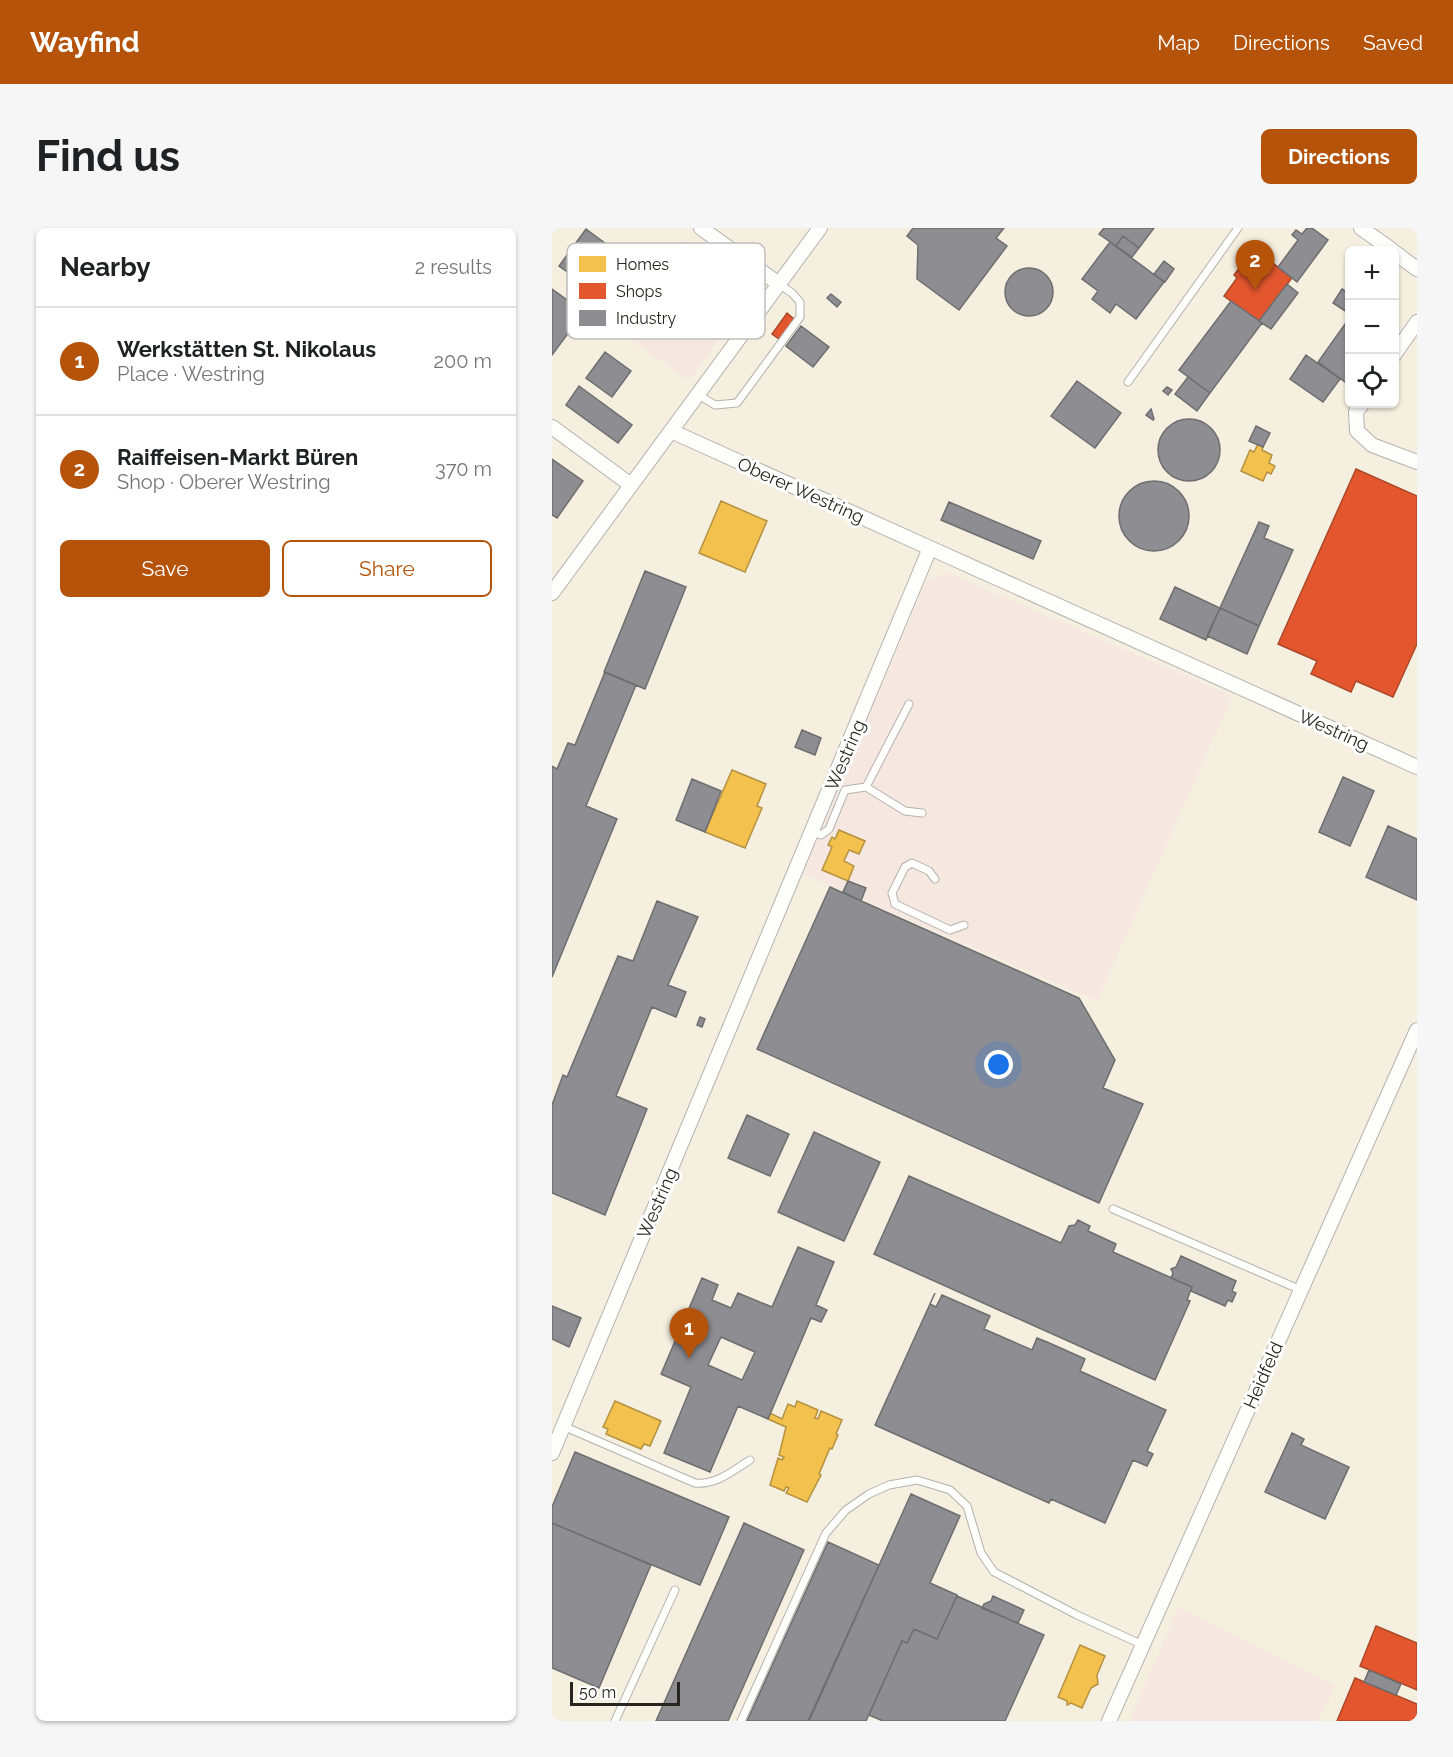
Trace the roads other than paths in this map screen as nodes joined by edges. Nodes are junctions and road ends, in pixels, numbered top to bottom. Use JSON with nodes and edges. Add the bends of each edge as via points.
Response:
{"nodes":[{"id":1,"x":702,"y":228,"type":"edge"},
{"id":2,"x":820,"y":228,"type":"edge"},
{"id":3,"x":1238,"y":228,"type":"edge"},
{"id":4,"x":1361,"y":228,"type":"edge"},
{"id":5,"x":723,"y":243,"type":"edge"},
{"id":6,"x":1386,"y":246,"type":"edge"},
{"id":7,"x":1399,"y":256,"type":"edge"},
{"id":8,"x":1417,"y":269,"type":"edge"},
{"id":9,"x":765,"y":274,"type":"edge"},
{"id":10,"x":779,"y":284,"type":"junction"},
{"id":11,"x":765,"y":303,"type":"edge"},
{"id":12,"x":1417,"y":322,"type":"edge"},
{"id":13,"x":738,"y":339,"type":"edge"},
{"id":14,"x":1396,"y":354,"type":"edge"},
{"id":15,"x":1128,"y":382,"type":"dead end"},
{"id":16,"x":697,"y":394,"type":"junction"},
{"id":17,"x":1359,"y":408,"type":"edge"},
{"id":18,"x":552,"y":427,"type":"edge"},
{"id":19,"x":671,"y":431,"type":"junction"},
{"id":20,"x":1417,"y":462,"type":"edge"},
{"id":21,"x":631,"y":485,"type":"junction"},
{"id":22,"x":930,"y":548,"type":"junction"},
{"id":23,"x":552,"y":593,"type":"edge"},
{"id":24,"x":909,"y":704,"type":"dead end"},
{"id":25,"x":1417,"y":767,"type":"edge"},
{"id":26,"x":866,"y":787,"type":"junction"},
{"id":27,"x":922,"y":813,"type":"dead end"},
{"id":28,"x":813,"y":831,"type":"junction"},
{"id":29,"x":935,"y":879,"type":"dead end"},
{"id":30,"x":964,"y":925,"type":"dead end"},
{"id":31,"x":1417,"y":1030,"type":"edge"},
{"id":32,"x":1113,"y":1209,"type":"dead end"},
{"id":33,"x":1301,"y":1290,"type":"junction"},
{"id":34,"x":563,"y":1426,"type":"junction"},
{"id":35,"x":552,"y":1453,"type":"edge"},
{"id":36,"x":750,"y":1460,"type":"dead end"},
{"id":37,"x":675,"y":1590,"type":"dead end"},
{"id":38,"x":1143,"y":1645,"type":"junction"},
{"id":39,"x":615,"y":1721,"type":"edge"},
{"id":40,"x":741,"y":1721,"type":"edge"},
{"id":41,"x":1109,"y":1721,"type":"edge"}],
"edges":[{"from":1,"to":5,"type":"street"},
{"from":2,"to":10,"type":"street"},
{"from":3,"to":15,"type":"lane"},
{"from":4,"to":6,"type":"street"},
{"from":7,"to":8,"type":"street"},
{"from":9,"to":10,"type":"street"},
{"from":10,"to":11,"type":"street"},
{"from":10,"to":16,"type":"lane","via":[[800,302],[800,317],[744,394],[737,403],[715,405]]},
{"from":12,"to":14,"type":"street"},
{"from":13,"to":16,"type":"street"},
{"from":16,"to":19,"type":"street"},
{"from":17,"to":20,"type":"street","via":[[1356,431],[1372,445]]},
{"from":18,"to":21,"type":"street"},
{"from":19,"to":21,"type":"street"},
{"from":19,"to":22,"type":"street","name":"Oberer Westring"},
{"from":21,"to":23,"type":"street"},
{"from":22,"to":25,"type":"street","name":"Westring"},
{"from":22,"to":28,"type":"street","name":"Westring"},
{"from":24,"to":26,"type":"lane"},
{"from":26,"to":27,"type":"lane","via":[[905,811]]},
{"from":26,"to":28,"type":"lane","via":[[845,790],[829,830],[822,835]]},
{"from":28,"to":34,"type":"street","name":"Westring"},
{"from":29,"to":30,"type":"lane","via":[[929,871],[912,863],[905,867],[892,893],[895,904],[950,930]]},
{"from":31,"to":33,"type":"street","name":"Heidfeld"},
{"from":32,"to":33,"type":"lane"},
{"from":33,"to":38,"type":"street","name":"Heidfeld"},
{"from":34,"to":35,"type":"street","name":"Westring"},
{"from":34,"to":36,"type":"lane","via":[[695,1483],[720,1479]]},
{"from":37,"to":39,"type":"lane"},
{"from":38,"to":40,"type":"lane","via":[[994,1572],[981,1552],[967,1506],[950,1490],[917,1480],[889,1485],[846,1510],[826,1533]]},
{"from":38,"to":41,"type":"street","name":"Heidfeld"}]}
